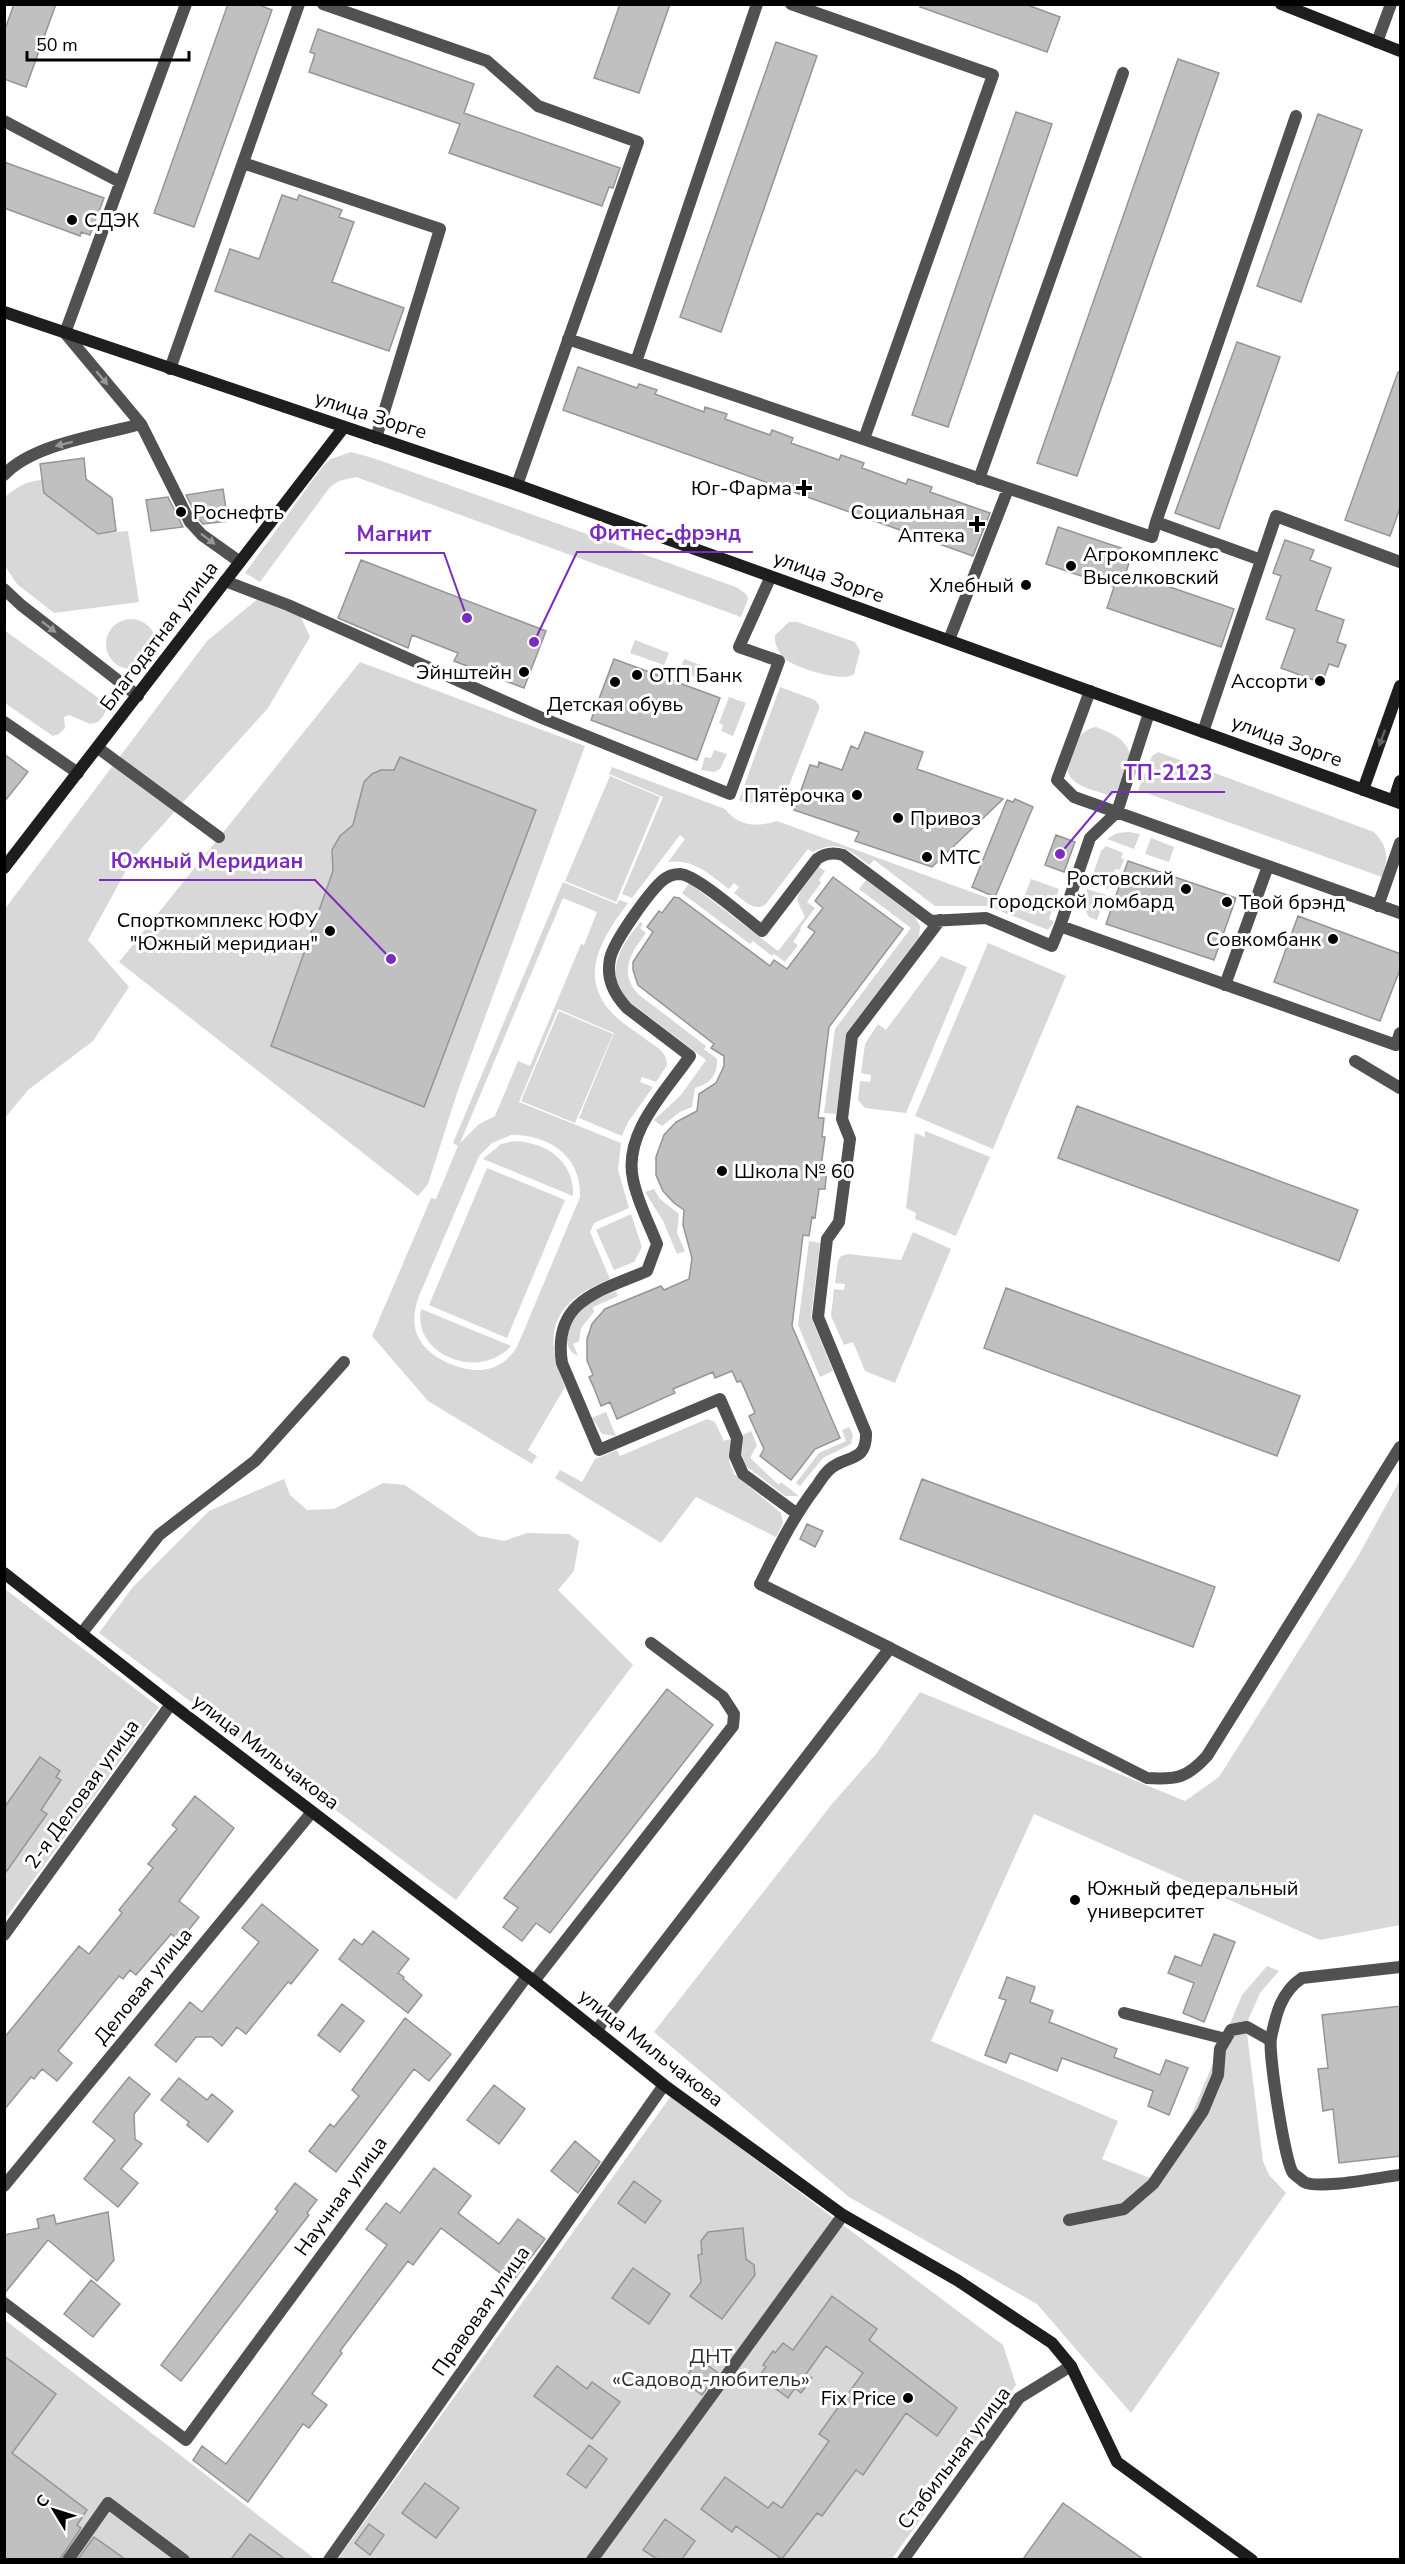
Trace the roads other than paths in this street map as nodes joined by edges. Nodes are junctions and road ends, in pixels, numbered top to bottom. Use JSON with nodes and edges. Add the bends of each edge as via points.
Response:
{"nodes":[{"id":1,"x":186,"y":4,"type":"edge"},
{"id":2,"x":299,"y":4,"type":"edge"},
{"id":3,"x":757,"y":4,"type":"edge"},
{"id":4,"x":791,"y":4,"type":"edge"},
{"id":5,"x":1281,"y":4,"type":"edge"},
{"id":6,"x":1391,"y":4,"type":"edge"},
{"id":7,"x":327,"y":5,"type":"edge"},
{"id":8,"x":1377,"y":42,"type":"junction"},
{"id":9,"x":1399,"y":52,"type":"edge"},
{"id":10,"x":1123,"y":73,"type":"dead end"},
{"id":11,"x":1296,"y":116,"type":"dead end"},
{"id":12,"x":4,"y":121,"type":"edge"},
{"id":13,"x":243,"y":163,"type":"junction"},
{"id":14,"x":120,"y":182,"type":"junction"},
{"id":15,"x":4,"y":312,"type":"edge"},
{"id":16,"x":65,"y":333,"type":"junction"},
{"id":17,"x":568,"y":339,"type":"junction"},
{"id":18,"x":636,"y":362,"type":"junction"},
{"id":19,"x":170,"y":369,"type":"junction"},
{"id":20,"x":141,"y":424,"type":"junction"},
{"id":21,"x":344,"y":427,"type":"junction"},
{"id":22,"x":376,"y":438,"type":"junction"},
{"id":23,"x":864,"y":440,"type":"junction"},
{"id":24,"x":4,"y":475,"type":"edge"},
{"id":25,"x":980,"y":478,"type":"junction"},
{"id":26,"x":517,"y":485,"type":"junction"},
{"id":27,"x":1008,"y":489,"type":"junction"},
{"id":28,"x":1156,"y":522,"type":"junction"},
{"id":29,"x":1261,"y":560,"type":"junction"},
{"id":30,"x":240,"y":562,"type":"junction"},
{"id":31,"x":1401,"y":562,"type":"edge"},
{"id":32,"x":771,"y":576,"type":"junction"},
{"id":33,"x":225,"y":581,"type":"junction"},
{"id":34,"x":4,"y":589,"type":"edge"},
{"id":35,"x":949,"y":640,"type":"junction"},
{"id":36,"x":1401,"y":686,"type":"edge"},
{"id":37,"x":1090,"y":691,"type":"junction"},
{"id":38,"x":138,"y":696,"type":"junction"},
{"id":39,"x":1149,"y":713,"type":"junction"},
{"id":40,"x":4,"y":722,"type":"edge"},
{"id":41,"x":1203,"y":732,"type":"junction"},
{"id":42,"x":98,"y":748,"type":"junction"},
{"id":43,"x":78,"y":773,"type":"junction"},
{"id":44,"x":1401,"y":782,"type":"edge"},
{"id":45,"x":1363,"y":789,"type":"junction"},
{"id":46,"x":1397,"y":802,"type":"edge"},
{"id":47,"x":1117,"y":812,"type":"junction"},
{"id":48,"x":219,"y":837,"type":"dead end"},
{"id":49,"x":1401,"y":843,"type":"edge"},
{"id":50,"x":1268,"y":866,"type":"junction"},
{"id":51,"x":4,"y":868,"type":"edge"},
{"id":52,"x":1378,"y":906,"type":"junction"},
{"id":53,"x":1401,"y":914,"type":"edge"},
{"id":54,"x":940,"y":920,"type":"junction"},
{"id":55,"x":1060,"y":926,"type":"junction"},
{"id":56,"x":1225,"y":985,"type":"junction"},
{"id":57,"x":1401,"y":1033,"type":"edge"},
{"id":58,"x":1354,"y":1062,"type":"dead end"},
{"id":59,"x":1401,"y":1088,"type":"edge"},
{"id":60,"x":344,"y":1362,"type":"dead end"},
{"id":61,"x":1401,"y":1447,"type":"edge"},
{"id":62,"x":796,"y":1514,"type":"junction"},
{"id":63,"x":4,"y":1574,"type":"edge"},
{"id":64,"x":81,"y":1634,"type":"junction"},
{"id":65,"x":651,"y":1643,"type":"dead end"},
{"id":66,"x":890,"y":1648,"type":"junction"},
{"id":67,"x":171,"y":1704,"type":"junction"},
{"id":68,"x":312,"y":1812,"type":"junction"},
{"id":69,"x":4,"y":1935,"type":"edge"},
{"id":70,"x":1401,"y":1967,"type":"edge"},
{"id":71,"x":531,"y":1978,"type":"junction"},
{"id":72,"x":1124,"y":2013,"type":"dead end"},
{"id":73,"x":596,"y":2031,"type":"junction"},
{"id":74,"x":1226,"y":2039,"type":"junction"},
{"id":75,"x":1270,"y":2040,"type":"junction"},
{"id":76,"x":664,"y":2085,"type":"junction"},
{"id":77,"x":1401,"y":2175,"type":"edge"},
{"id":78,"x":4,"y":2186,"type":"edge"},
{"id":79,"x":843,"y":2215,"type":"junction"},
{"id":80,"x":1069,"y":2220,"type":"dead end"},
{"id":81,"x":4,"y":2303,"type":"edge"},
{"id":82,"x":1071,"y":2366,"type":"junction"},
{"id":83,"x":68,"y":2559,"type":"edge"},
{"id":84,"x":184,"y":2559,"type":"edge"},
{"id":85,"x":329,"y":2559,"type":"edge"},
{"id":86,"x":592,"y":2559,"type":"edge"},
{"id":87,"x":903,"y":2559,"type":"edge"},
{"id":88,"x":1252,"y":2559,"type":"edge"}],
"edges":[{"from":1,"to":14,"type":"street"},
{"from":2,"to":13,"type":"street"},
{"from":3,"to":18,"type":"street"},
{"from":4,"to":23,"type":"street","via":[[993,75]]},
{"from":5,"to":8,"type":"street"},
{"from":6,"to":8,"type":"street"},
{"from":7,"to":17,"type":"street","via":[[487,61],[538,106],[639,142]]},
{"from":8,"to":9,"type":"street"},
{"from":10,"to":25,"type":"street"},
{"from":11,"to":28,"type":"street"},
{"from":12,"to":14,"type":"street"},
{"from":13,"to":19,"type":"street"},
{"from":13,"to":22,"type":"street","via":[[440,229]]},
{"from":14,"to":16,"type":"street"},
{"from":15,"to":16,"type":"street","name":"улица Зорге"},
{"from":16,"to":19,"type":"street","name":"улица Зорге"},
{"from":16,"to":20,"type":"street","one_way":true},
{"from":17,"to":18,"type":"street"},
{"from":17,"to":26,"type":"street"},
{"from":18,"to":23,"type":"street"},
{"from":19,"to":21,"type":"street","name":"улица Зорге"},
{"from":20,"to":24,"type":"street","one_way":true,"via":[[39,451]]},
{"from":20,"to":30,"type":"street","one_way":true,"via":[[190,522]]},
{"from":21,"to":22,"type":"street","name":"улица Зорге"},
{"from":21,"to":30,"type":"street","name":"Благодатная улица"},
{"from":22,"to":26,"type":"street","name":"улица Зорге"},
{"from":23,"to":25,"type":"street"},
{"from":25,"to":27,"type":"street"},
{"from":26,"to":32,"type":"street","name":"улица Зорге"},
{"from":27,"to":28,"type":"street","via":[[1152,537]]},
{"from":27,"to":35,"type":"street"},
{"from":28,"to":29,"type":"street"},
{"from":29,"to":31,"type":"street","via":[[1276,516]]},
{"from":29,"to":41,"type":"street"},
{"from":30,"to":33,"type":"street","name":"Благодатная улица"},
{"from":32,"to":33,"type":"street","via":[[739,647],[779,661],[730,794],[542,718]]},
{"from":32,"to":35,"type":"street","name":"улица Зорге"},
{"from":33,"to":38,"type":"street","name":"Благодатная улица"},
{"from":34,"to":38,"type":"street","one_way":true},
{"from":35,"to":37,"type":"street","name":"улица Зорге"},
{"from":36,"to":45,"type":"street","one_way":true},
{"from":37,"to":39,"type":"street","name":"улица Зорге"},
{"from":37,"to":47,"type":"street","via":[[1057,780],[1074,796]]},
{"from":38,"to":42,"type":"street","name":"Благодатная улица"},
{"from":39,"to":41,"type":"street","name":"улица Зорге"},
{"from":39,"to":47,"type":"street"},
{"from":40,"to":43,"type":"street"},
{"from":41,"to":45,"type":"street","name":"улица Зорге"},
{"from":42,"to":43,"type":"street","name":"Благодатная улица"},
{"from":42,"to":48,"type":"street"},
{"from":43,"to":51,"type":"street","name":"Благодатная улица"},
{"from":44,"to":46,"type":"street"},
{"from":45,"to":46,"type":"street","name":"улица Зорге"},
{"from":47,"to":50,"type":"street"},
{"from":47,"to":55,"type":"street","via":[[1090,838]]},
{"from":49,"to":52,"type":"street"},
{"from":50,"to":52,"type":"street"},
{"from":50,"to":56,"type":"street"},
{"from":52,"to":53,"type":"street"},
{"from":54,"to":55,"type":"street","via":[[987,918],[1052,946]]},
{"from":54,"to":62,"type":"street","via":[[852,1036],[842,1119],[850,1139],[839,1222],[827,1239],[818,1317],[866,1440],[856,1457],[831,1468]]},
{"from":54,"to":62,"type":"street","via":[[930,921],[843,855],[827,853],[817,859],[762,931],[690,876],[668,876],[617,940],[610,957],[610,983],[618,999],[690,1056],[642,1125],[632,1154],[633,1180],[657,1244],[647,1271],[576,1305],[562,1330],[562,1363],[599,1450],[720,1399],[737,1438],[735,1456],[743,1474]]},
{"from":55,"to":56,"type":"street"},
{"from":56,"to":57,"type":"street","via":[[1396,1046]]},
{"from":58,"to":59,"type":"street"},
{"from":60,"to":64,"type":"street","via":[[255,1461],[159,1535]]},
{"from":61,"to":66,"type":"street","via":[[1207,1756],[1186,1775],[1169,1780],[1147,1778]]},
{"from":62,"to":66,"type":"street","via":[[760,1584]]},
{"from":63,"to":64,"type":"street","name":"улица Мильчакова"},
{"from":64,"to":67,"type":"street","name":"улица Мильчакова"},
{"from":65,"to":71,"type":"street","name":"Научная улица","via":[[723,1696],[734,1714],[733,1726]]},
{"from":66,"to":73,"type":"street"},
{"from":67,"to":68,"type":"street","name":"улица Мильчакова"},
{"from":67,"to":69,"type":"street","name":"2-я Деловая улица"},
{"from":68,"to":71,"type":"street","name":"улица Мильчакова"},
{"from":68,"to":78,"type":"street","name":"Деловая улица"},
{"from":70,"to":75,"type":"street","via":[[1302,1978],[1290,1986],[1282,1999]]},
{"from":71,"to":73,"type":"street","name":"улица Мильчакова"},
{"from":71,"to":81,"type":"street","name":"Научная улица","via":[[186,2440]]},
{"from":72,"to":74,"type":"street"},
{"from":73,"to":76,"type":"street","name":"улица Мильчакова"},
{"from":74,"to":75,"type":"street","via":[[1231,2030],[1247,2027]]},
{"from":74,"to":80,"type":"street","via":[[1220,2049],[1218,2075],[1203,2111],[1153,2184],[1124,2209]]},
{"from":75,"to":77,"type":"street","via":[[1285,2151],[1293,2173],[1305,2182],[1325,2185]]},
{"from":76,"to":79,"type":"street","name":"улица Мильчакова"},
{"from":76,"to":85,"type":"street","name":"Правовая улица"},
{"from":79,"to":82,"type":"street","name":"улица Мильчакова","via":[[989,2300],[1052,2343]]},
{"from":79,"to":86,"type":"street"},
{"from":82,"to":87,"type":"street","name":"Стабильная улица","via":[[1019,2398]]},
{"from":82,"to":88,"type":"street","name":"улица Мильчакова","via":[[1117,2462]]},
{"from":83,"to":84,"type":"street","via":[[108,2503]]}]}
